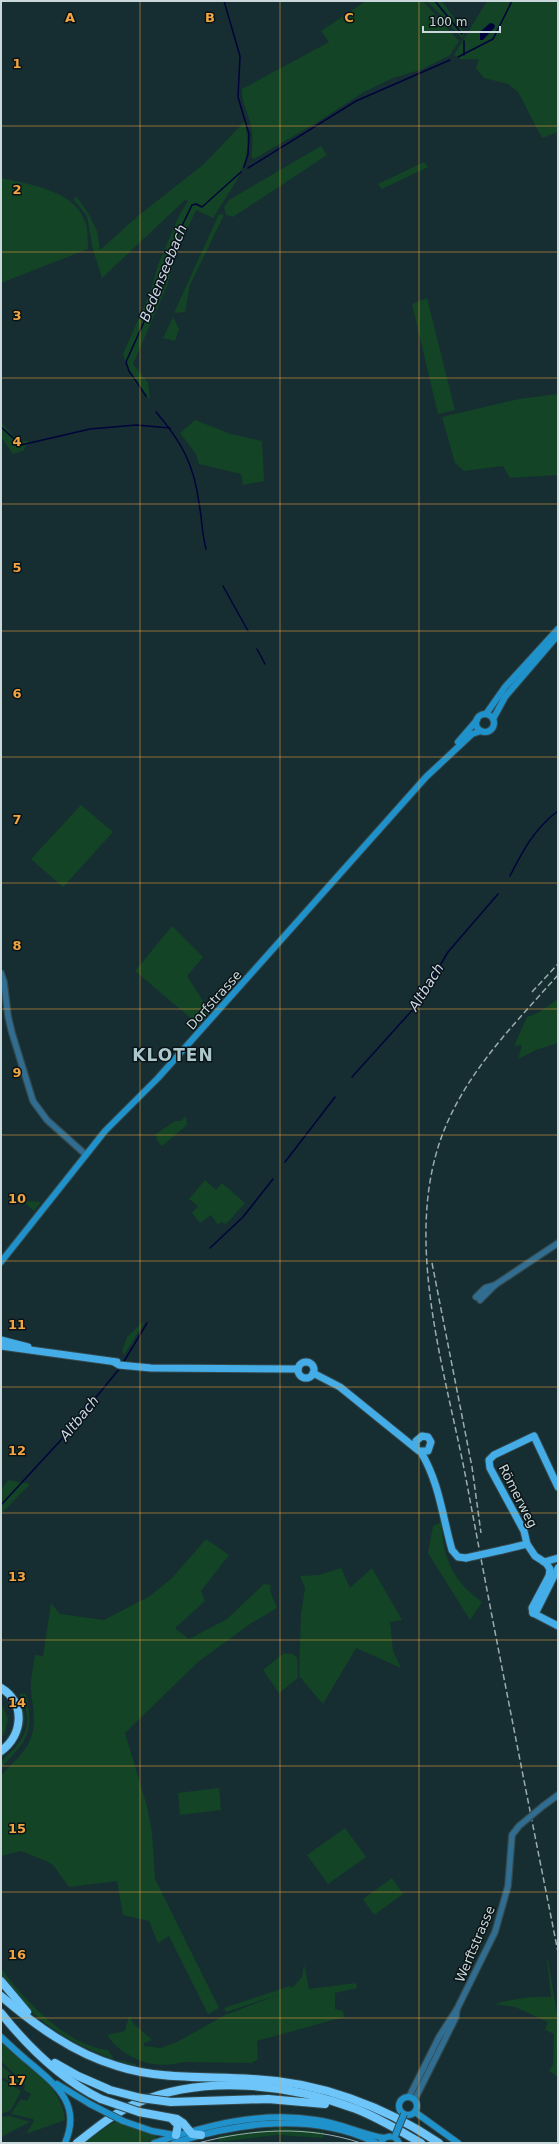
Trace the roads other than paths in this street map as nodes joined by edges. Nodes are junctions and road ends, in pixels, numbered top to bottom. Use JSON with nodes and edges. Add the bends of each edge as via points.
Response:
{"nodes":[{"id":1,"x":558,"y":628,"type":"edge"},
{"id":2,"x":558,"y":635,"type":"edge"},
{"id":3,"x":486,"y":714,"type":"junction"},
{"id":4,"x":477,"y":719,"type":"junction"},
{"id":5,"x":493,"y":719,"type":"junction"},
{"id":6,"x":481,"y":731,"type":"junction"},
{"id":7,"x":448,"y":756,"type":"junction"},
{"id":8,"x":1,"y":973,"type":"edge"},
{"id":9,"x":85,"y":1154,"type":"junction"},
{"id":10,"x":558,"y":1243,"type":"edge"},
{"id":11,"x":1,"y":1262,"type":"edge"},
{"id":12,"x":478,"y":1299,"type":"dead end"},
{"id":13,"x":1,"y":1340,"type":"edge"},
{"id":14,"x":1,"y":1346,"type":"edge"},
{"id":15,"x":29,"y":1349,"type":"junction"},
{"id":16,"x":298,"y":1368,"type":"junction"},
{"id":17,"x":313,"y":1373,"type":"junction"},
{"id":18,"x":398,"y":1433,"type":"junction"},
{"id":19,"x":418,"y":1438,"type":"junction"},
{"id":20,"x":418,"y":1449,"type":"junction"},
{"id":21,"x":430,"y":1449,"type":"junction"},
{"id":22,"x":431,"y":1468,"type":"junction"},
{"id":23,"x":558,"y":1487,"type":"edge"},
{"id":24,"x":526,"y":1544,"type":"junction"},
{"id":25,"x":558,"y":1558,"type":"edge"},
{"id":26,"x":544,"y":1562,"type":"junction"},
{"id":27,"x":558,"y":1568,"type":"edge"},
{"id":28,"x":533,"y":1614,"type":"junction"},
{"id":29,"x":558,"y":1626,"type":"edge"},
{"id":30,"x":1,"y":1688,"type":"edge"},
{"id":31,"x":1,"y":1695,"type":"edge"},
{"id":32,"x":1,"y":1744,"type":"edge"},
{"id":33,"x":1,"y":1751,"type":"edge"},
{"id":34,"x":558,"y":1795,"type":"edge"},
{"id":35,"x":1,"y":1981,"type":"edge"},
{"id":36,"x":1,"y":1996,"type":"edge"},
{"id":37,"x":1,"y":2013,"type":"edge"},
{"id":38,"x":12,"y":2026,"type":"junction"},
{"id":39,"x":2,"y":2038,"type":"edge"},
{"id":40,"x":67,"y":2044,"type":"junction"},
{"id":41,"x":51,"y":2080,"type":"junction"},
{"id":42,"x":412,"y":2098,"type":"junction"},
{"id":43,"x":415,"y":2112,"type":"junction"},
{"id":44,"x":404,"y":2114,"type":"junction"},
{"id":45,"x":169,"y":2118,"type":"junction"},
{"id":46,"x":157,"y":2132,"type":"junction"},
{"id":47,"x":189,"y":2132,"type":"junction"},
{"id":48,"x":201,"y":2135,"type":"junction"},
{"id":49,"x":394,"y":2136,"type":"junction"},
{"id":50,"x":175,"y":2138,"type":"edge"},
{"id":51,"x":412,"y":2138,"type":"junction"},
{"id":52,"x":383,"y":2140,"type":"edge"},
{"id":53,"x":79,"y":2142,"type":"edge"},
{"id":54,"x":161,"y":2142,"type":"edge"},
{"id":55,"x":65,"y":2143,"type":"edge"},
{"id":56,"x":154,"y":2143,"type":"edge"},
{"id":57,"x":376,"y":2143,"type":"edge"},
{"id":58,"x":399,"y":2143,"type":"edge"},
{"id":59,"x":421,"y":2143,"type":"edge"},
{"id":60,"x":439,"y":2143,"type":"edge"},
{"id":61,"x":458,"y":2143,"type":"edge"}],
"edges":[{"from":1,"to":3,"type":"main road","via":[[505,687]]},
{"from":2,"to":5,"type":"main road","via":[[505,697]]},
{"from":3,"to":4,"type":"main road"},
{"from":3,"to":5,"type":"main road"},
{"from":4,"to":6,"type":"main road","via":[[477,726]]},
{"from":4,"to":7,"type":"main road","name":"Dorfstrasse"},
{"from":5,"to":6,"type":"main road","via":[[492,729]]},
{"from":6,"to":7,"type":"main road","name":"Dorfstrasse","via":[[472,734]]},
{"from":7,"to":9,"type":"main road","name":"Dorfstrasse","via":[[158,1078]]},
{"from":8,"to":9,"type":"street","via":[[13,1039],[33,1102],[47,1120]]},
{"from":9,"to":11,"type":"main road","name":"Dorfstrasse"},
{"from":10,"to":12,"type":"street"},
{"from":13,"to":15,"type":"main road","via":[[24,1345]]},
{"from":14,"to":15,"type":"main road"},
{"from":15,"to":16,"type":"main road","via":[[157,1367]]},
{"from":16,"to":17,"type":"main road","via":[[304,1378],[309,1378]]},
{"from":16,"to":17,"type":"main road","via":[[307,1362],[313,1366]]},
{"from":17,"to":18,"type":"main road","via":[[340,1387]]},
{"from":18,"to":19,"type":"main road"},
{"from":18,"to":20,"type":"main road"},
{"from":19,"to":20,"type":"main road"},
{"from":19,"to":21,"type":"main road","via":[[430,1438]]},
{"from":20,"to":21,"type":"main road"},
{"from":20,"to":22,"type":"main road"},
{"from":21,"to":22,"type":"main road"},
{"from":22,"to":24,"type":"main road","bridge":true,"via":[[438,1487],[452,1550],[458,1557],[466,1558]]},
{"from":23,"to":24,"type":"main road","name":"Römerweg","via":[[534,1436],[494,1455],[488,1463],[524,1531]]},
{"from":24,"to":26,"type":"main road","name":"Römerweg","via":[[535,1556]]},
{"from":25,"to":26,"type":"main road"},
{"from":26,"to":28,"type":"main road","name":"Römerweg","via":[[550,1572],[532,1608]]},
{"from":27,"to":28,"type":"main road"},
{"from":28,"to":29,"type":"main road"},
{"from":30,"to":33,"type":"highway","via":[[13,1700],[19,1718],[18,1731]]},
{"from":31,"to":32,"type":"highway","via":[[12,1707],[15,1719],[10,1735]]},
{"from":34,"to":42,"type":"street","name":"Werftstrasse","bridge":true,"via":[[513,1832],[509,1882],[501,1916],[487,1951],[457,2009],[456,2017]]},
{"from":35,"to":40,"type":"highway","via":[[28,2013]]},
{"from":36,"to":40,"type":"highway"},
{"from":37,"to":38,"type":"highway"},
{"from":38,"to":45,"type":"highway","bridge":true,"via":[[33,2049],[66,2077],[101,2099],[139,2112]]},
{"from":38,"to":51,"type":"highway","bridge":true,"via":[[53,2061],[78,2076],[110,2090],[170,2102],[268,2099],[308,2101],[356,2112]]},
{"from":39,"to":41,"type":"main road"},
{"from":40,"to":60,"type":"highway","via":[[103,2062],[138,2072],[184,2077],[270,2080],[329,2092],[386,2113]]},
{"from":41,"to":46,"type":"main road","bridge":true,"via":[[90,2104],[123,2120]]},
{"from":41,"to":55,"type":"main road","via":[[68,2106],[71,2118]]},
{"from":42,"to":43,"type":"main road","via":[[417,2107]]},
{"from":42,"to":44,"type":"main road","via":[[403,2098],[400,2103],[400,2109]]},
{"from":43,"to":44,"type":"main road"},
{"from":43,"to":61,"type":"main road"},
{"from":44,"to":49,"type":"main road","bridge":true},
{"from":45,"to":47,"type":"highway","via":[[182,2122]]},
{"from":45,"to":50,"type":"highway","via":[[178,2125]]},
{"from":46,"to":50,"type":"main road"},
{"from":46,"to":54,"type":"main road","via":[[161,2136]]},
{"from":47,"to":48,"type":"highway"},
{"from":47,"to":50,"type":"main road"},
{"from":47,"to":52,"type":"main road","via":[[258,2117],[284,2117],[330,2122]]},
{"from":48,"to":50,"type":"main road"},
{"from":48,"to":57,"type":"main road","via":[[255,2125],[293,2124],[327,2128]]},
{"from":49,"to":52,"type":"main road"},
{"from":49,"to":58,"type":"main road"},
{"from":50,"to":54,"type":"main road"},
{"from":51,"to":53,"type":"highway","via":[[365,2113],[323,2099],[271,2089],[222,2086],[182,2090],[143,2100],[109,2118]]},
{"from":51,"to":59,"type":"highway"},
{"from":54,"to":56,"type":"main road"}]}
